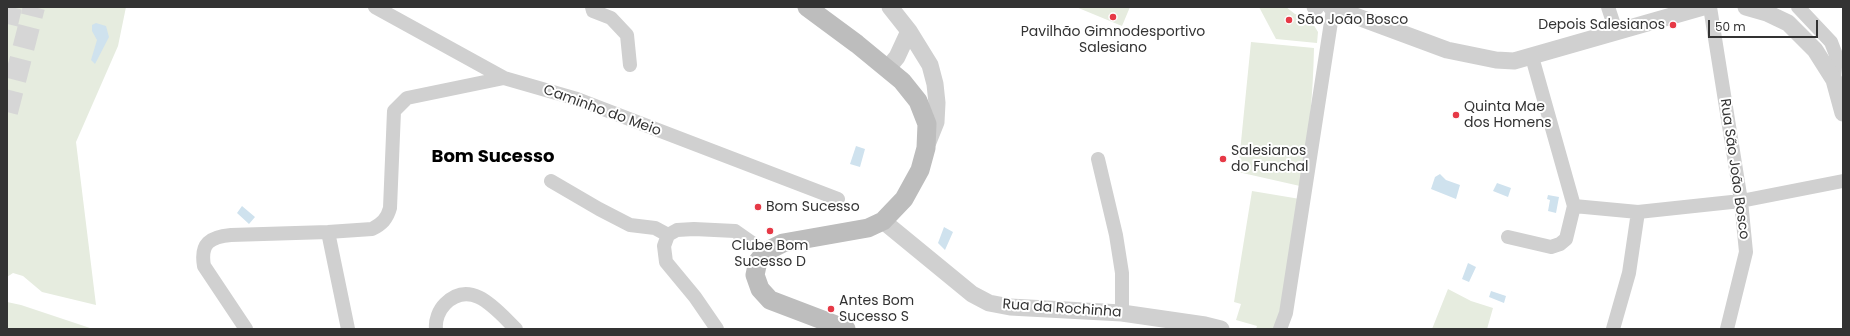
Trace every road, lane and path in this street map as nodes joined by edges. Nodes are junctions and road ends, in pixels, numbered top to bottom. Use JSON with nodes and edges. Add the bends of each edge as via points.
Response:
{"nodes":[{"id":1,"x":375,"y":7,"type":"edge"},
{"id":2,"x":592,"y":7,"type":"edge"},
{"id":3,"x":807,"y":7,"type":"edge"},
{"id":4,"x":890,"y":7,"type":"edge"},
{"id":5,"x":1608,"y":7,"type":"edge"},
{"id":6,"x":1704,"y":7,"type":"edge"},
{"id":7,"x":1710,"y":7,"type":"edge"},
{"id":8,"x":1746,"y":7,"type":"edge"},
{"id":9,"x":1798,"y":7,"type":"edge"},
{"id":10,"x":1332,"y":8,"type":"edge"},
{"id":11,"x":909,"y":31,"type":"junction"},
{"id":12,"x":1616,"y":31,"type":"junction"},
{"id":13,"x":1532,"y":57,"type":"junction"},
{"id":14,"x":630,"y":66,"type":"dead end"},
{"id":15,"x":887,"y":69,"type":"junction"},
{"id":16,"x":504,"y":78,"type":"junction"},
{"id":17,"x":1834,"y":80,"type":"junction"},
{"id":18,"x":1843,"y":113,"type":"edge"},
{"id":19,"x":926,"y":148,"type":"junction"},
{"id":20,"x":1098,"y":159,"type":"dead end"},
{"id":21,"x":551,"y":181,"type":"dead end"},
{"id":22,"x":1843,"y":181,"type":"edge"},
{"id":23,"x":838,"y":199,"type":"dead end"},
{"id":24,"x":1741,"y":201,"type":"junction"},
{"id":25,"x":1574,"y":206,"type":"junction"},
{"id":26,"x":1638,"y":212,"type":"junction"},
{"id":27,"x":883,"y":221,"type":"junction"},
{"id":28,"x":328,"y":232,"type":"junction"},
{"id":29,"x":668,"y":235,"type":"junction"},
{"id":30,"x":1508,"y":237,"type":"dead end"},
{"id":31,"x":765,"y":252,"type":"junction"},
{"id":32,"x":1122,"y":313,"type":"junction"},
{"id":33,"x":246,"y":329,"type":"edge"},
{"id":34,"x":348,"y":329,"type":"edge"},
{"id":35,"x":436,"y":329,"type":"edge"},
{"id":36,"x":516,"y":329,"type":"edge"},
{"id":37,"x":717,"y":329,"type":"edge"},
{"id":38,"x":846,"y":329,"type":"edge"},
{"id":39,"x":1221,"y":329,"type":"edge"},
{"id":40,"x":1280,"y":329,"type":"edge"},
{"id":41,"x":1613,"y":329,"type":"edge"},
{"id":42,"x":1727,"y":329,"type":"edge"}],
"edges":[{"from":1,"to":16,"type":"street","name":"Caminho do Meio"},
{"from":2,"to":14,"type":"street","via":[[593,11],[611,18],[626,35]]},
{"from":3,"to":15,"type":"main road"},
{"from":4,"to":11,"type":"street"},
{"from":5,"to":12,"type":"street"},
{"from":6,"to":12,"type":"street"},
{"from":7,"to":24,"type":"street","name":"Rua São João Bosco"},
{"from":8,"to":17,"type":"street","via":[[1788,23],[1816,50]]},
{"from":9,"to":17,"type":"street","via":[[1830,42],[1836,56]]},
{"from":10,"to":13,"type":"street","via":[[1447,50],[1496,60],[1514,61]]},
{"from":10,"to":40,"type":"street","via":[[1286,313]]},
{"from":11,"to":15,"type":"street","via":[[897,57]]},
{"from":11,"to":19,"type":"street","via":[[930,65],[935,84],[936,122]]},
{"from":12,"to":13,"type":"street"},
{"from":13,"to":25,"type":"street"},
{"from":15,"to":19,"type":"main road","via":[[902,81],[918,101],[926,124]]},
{"from":16,"to":23,"type":"street","name":"Caminho do Meio","via":[[577,99]]},
{"from":16,"to":28,"type":"street","via":[[407,98],[394,111],[390,208],[387,217],[372,228]]},
{"from":17,"to":18,"type":"street"},
{"from":19,"to":27,"type":"main road","via":[[920,170],[904,199]]},
{"from":20,"to":32,"type":"street","via":[[1120,258]]},
{"from":21,"to":29,"type":"street","via":[[630,224],[655,228]]},
{"from":22,"to":24,"type":"street"},
{"from":24,"to":26,"type":"street"},
{"from":24,"to":42,"type":"street","name":"Rua São João Bosco","via":[[1746,252]]},
{"from":25,"to":26,"type":"street"},
{"from":25,"to":30,"type":"street","via":[[1566,239],[1560,244],[1551,247]]},
{"from":26,"to":41,"type":"street","via":[[1629,273]]},
{"from":27,"to":31,"type":"main road","via":[[868,228],[783,243]]},
{"from":27,"to":32,"type":"street","name":"Rua da Rochinha","via":[[972,294],[989,303],[1010,307]]},
{"from":28,"to":33,"type":"street","via":[[231,235],[210,240],[202,256],[204,266]]},
{"from":28,"to":34,"type":"street"},
{"from":29,"to":31,"type":"street","via":[[677,230],[735,231]]},
{"from":29,"to":37,"type":"street","via":[[664,246],[666,262]]},
{"from":31,"to":38,"type":"main road","via":[[758,261],[756,275],[760,289],[770,300]]},
{"from":32,"to":39,"type":"street","name":"Rua da Rochinha"},
{"from":35,"to":36,"type":"street","via":[[437,318],[445,304],[451,299],[473,294],[486,300]]}]}
